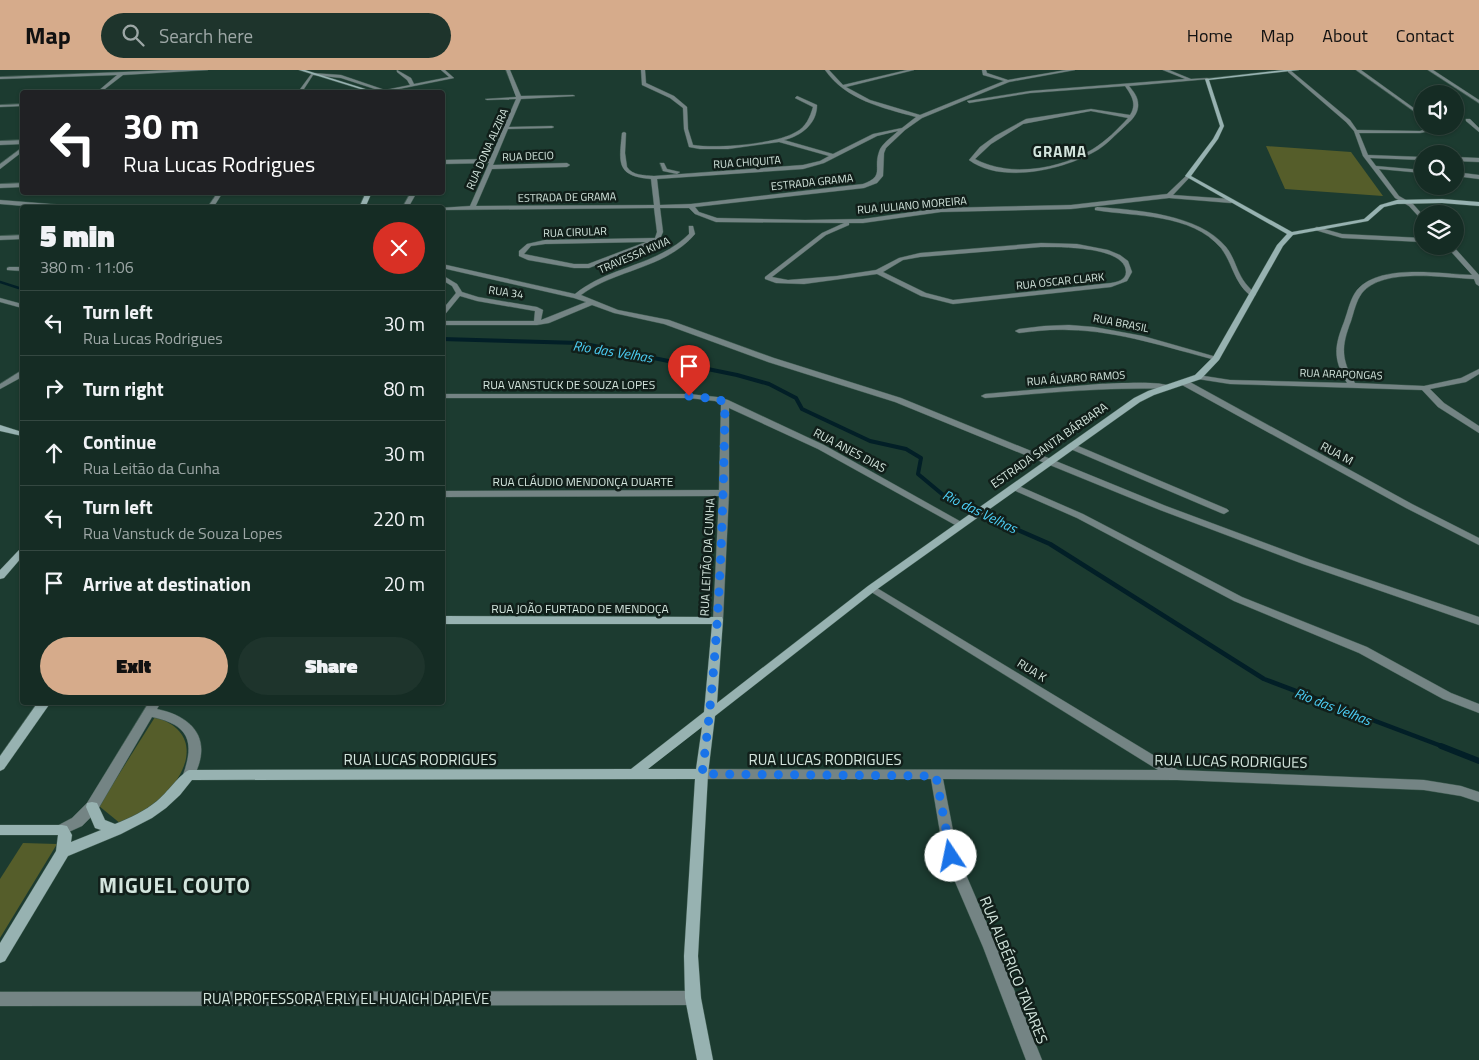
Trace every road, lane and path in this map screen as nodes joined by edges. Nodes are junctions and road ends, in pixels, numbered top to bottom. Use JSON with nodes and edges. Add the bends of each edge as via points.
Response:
{"nodes":[{"id":1,"x":206,"y":70,"type":"edge"},
{"id":2,"x":301,"y":70,"type":"edge"},
{"id":3,"x":443,"y":70,"type":"edge"},
{"id":4,"x":508,"y":70,"type":"edge"},
{"id":5,"x":643,"y":70,"type":"edge"},
{"id":6,"x":827,"y":70,"type":"edge"},
{"id":7,"x":912,"y":70,"type":"edge"},
{"id":8,"x":984,"y":70,"type":"edge"},
{"id":9,"x":1073,"y":70,"type":"edge"},
{"id":10,"x":1165,"y":70,"type":"edge"},
{"id":11,"x":1297,"y":70,"type":"edge"},
{"id":12,"x":1358,"y":70,"type":"edge"},
{"id":13,"x":1430,"y":70,"type":"edge"},
{"id":14,"x":124,"y":71,"type":"edge"},
{"id":15,"x":398,"y":71,"type":"edge"},
{"id":16,"x":1289,"y":71,"type":"edge"},
{"id":17,"x":312,"y":74,"type":"junction"},
{"id":18,"x":872,"y":75,"type":"dead end"},
{"id":19,"x":0,"y":78,"type":"edge"},
{"id":20,"x":880,"y":78,"type":"junction"},
{"id":21,"x":1207,"y":80,"type":"junction"},
{"id":22,"x":1008,"y":81,"type":"junction"},
{"id":23,"x":1193,"y":81,"type":"junction"},
{"id":24,"x":413,"y":86,"type":"junction"},
{"id":25,"x":844,"y":86,"type":"junction"},
{"id":26,"x":1127,"y":86,"type":"junction"},
{"id":27,"x":101,"y":90,"type":"edge"},
{"id":28,"x":301,"y":90,"type":"edge"},
{"id":29,"x":366,"y":90,"type":"edge"},
{"id":30,"x":380,"y":90,"type":"edge"},
{"id":31,"x":395,"y":90,"type":"edge"},
{"id":32,"x":573,"y":96,"type":"dead end"},
{"id":33,"x":796,"y":97,"type":"dead end"},
{"id":34,"x":519,"y":98,"type":"junction"},
{"id":35,"x":487,"y":99,"type":"dead end"},
{"id":36,"x":1479,"y":102,"type":"edge"},
{"id":37,"x":953,"y":103,"type":"junction"},
{"id":38,"x":20,"y":105,"type":"edge"},
{"id":39,"x":0,"y":106,"type":"edge"},
{"id":40,"x":1414,"y":110,"type":"edge"},
{"id":41,"x":920,"y":117,"type":"junction"},
{"id":42,"x":1132,"y":117,"type":"junction"},
{"id":43,"x":1468,"y":120,"type":"dead end"},
{"id":44,"x":552,"y":127,"type":"dead end"},
{"id":45,"x":508,"y":128,"type":"junction"},
{"id":46,"x":903,"y":129,"type":"junction"},
{"id":47,"x":1356,"y":131,"type":"junction"},
{"id":48,"x":1479,"y":131,"type":"edge"},
{"id":49,"x":1414,"y":132,"type":"edge"},
{"id":50,"x":624,"y":133,"type":"dead end"},
{"id":51,"x":778,"y":140,"type":"junction"},
{"id":52,"x":20,"y":142,"type":"edge"},
{"id":53,"x":0,"y":143,"type":"edge"},
{"id":54,"x":20,"y":152,"type":"edge"},
{"id":55,"x":834,"y":156,"type":"junction"},
{"id":56,"x":1366,"y":156,"type":"junction"},
{"id":57,"x":1414,"y":158,"type":"edge"},
{"id":58,"x":1464,"y":159,"type":"edge"},
{"id":59,"x":493,"y":160,"type":"junction"},
{"id":60,"x":1479,"y":160,"type":"edge"},
{"id":61,"x":445,"y":162,"type":"edge"},
{"id":62,"x":662,"y":164,"type":"dead end"},
{"id":63,"x":568,"y":165,"type":"dead end"},
{"id":64,"x":0,"y":167,"type":"edge"},
{"id":65,"x":490,"y":167,"type":"junction"},
{"id":66,"x":1374,"y":167,"type":"junction"},
{"id":67,"x":1414,"y":170,"type":"edge"},
{"id":68,"x":1464,"y":175,"type":"edge"},
{"id":69,"x":694,"y":176,"type":"junction"},
{"id":70,"x":1188,"y":176,"type":"junction"},
{"id":71,"x":1479,"y":177,"type":"edge"},
{"id":72,"x":654,"y":178,"type":"junction"},
{"id":73,"x":20,"y":185,"type":"edge"},
{"id":74,"x":0,"y":186,"type":"edge"},
{"id":75,"x":1168,"y":196,"type":"junction"},
{"id":76,"x":1231,"y":201,"type":"junction"},
{"id":77,"x":1405,"y":201,"type":"junction"},
{"id":78,"x":0,"y":202,"type":"edge"},
{"id":79,"x":1479,"y":204,"type":"edge"},
{"id":80,"x":38,"y":205,"type":"edge"},
{"id":81,"x":658,"y":206,"type":"junction"},
{"id":82,"x":691,"y":206,"type":"junction"},
{"id":83,"x":1071,"y":207,"type":"junction"},
{"id":84,"x":445,"y":208,"type":"edge"},
{"id":85,"x":472,"y":208,"type":"junction"},
{"id":86,"x":1414,"y":209,"type":"edge"},
{"id":87,"x":862,"y":221,"type":"junction"},
{"id":88,"x":691,"y":228,"type":"dead end"},
{"id":89,"x":1317,"y":229,"type":"junction"},
{"id":90,"x":1291,"y":234,"type":"junction"},
{"id":91,"x":20,"y":237,"type":"edge"},
{"id":92,"x":0,"y":238,"type":"edge"},
{"id":93,"x":656,"y":240,"type":"junction"},
{"id":94,"x":1414,"y":240,"type":"edge"},
{"id":95,"x":1457,"y":255,"type":"edge"},
{"id":96,"x":445,"y":267,"type":"edge"},
{"id":97,"x":9,"y":269,"type":"dead end"},
{"id":98,"x":20,"y":269,"type":"edge"},
{"id":99,"x":878,"y":272,"type":"junction"},
{"id":100,"x":445,"y":279,"type":"edge"},
{"id":101,"x":1478,"y":280,"type":"edge"},
{"id":102,"x":459,"y":293,"type":"junction"},
{"id":103,"x":1252,"y":295,"type":"junction"},
{"id":104,"x":576,"y":296,"type":"junction"},
{"id":105,"x":0,"y":300,"type":"edge"},
{"id":106,"x":591,"y":302,"type":"junction"},
{"id":107,"x":20,"y":305,"type":"edge"},
{"id":108,"x":445,"y":312,"type":"edge"},
{"id":109,"x":445,"y":323,"type":"edge"},
{"id":110,"x":537,"y":323,"type":"junction"},
{"id":111,"x":1019,"y":331,"type":"dead end"},
{"id":112,"x":1216,"y":358,"type":"junction"},
{"id":113,"x":1479,"y":371,"type":"edge"},
{"id":114,"x":20,"y":375,"type":"edge"},
{"id":115,"x":1198,"y":377,"type":"junction"},
{"id":116,"x":1185,"y":383,"type":"junction"},
{"id":117,"x":1352,"y":386,"type":"junction"},
{"id":118,"x":0,"y":387,"type":"edge"},
{"id":119,"x":1168,"y":387,"type":"junction"},
{"id":120,"x":1424,"y":388,"type":"junction"},
{"id":121,"x":445,"y":396,"type":"edge"},
{"id":122,"x":985,"y":396,"type":"dead end"},
{"id":123,"x":725,"y":402,"type":"junction"},
{"id":124,"x":0,"y":428,"type":"edge"},
{"id":125,"x":1479,"y":430,"type":"edge"},
{"id":126,"x":20,"y":433,"type":"edge"},
{"id":127,"x":1070,"y":446,"type":"junction"},
{"id":128,"x":1050,"y":462,"type":"junction"},
{"id":129,"x":1014,"y":487,"type":"junction"},
{"id":130,"x":724,"y":493,"type":"junction"},
{"id":131,"x":445,"y":494,"type":"edge"},
{"id":132,"x":1224,"y":511,"type":"dead end"},
{"id":133,"x":963,"y":523,"type":"junction"},
{"id":134,"x":1479,"y":542,"type":"edge"},
{"id":135,"x":20,"y":554,"type":"edge"},
{"id":136,"x":0,"y":576,"type":"edge"},
{"id":137,"x":872,"y":588,"type":"junction"},
{"id":138,"x":445,"y":620,"type":"edge"},
{"id":139,"x":718,"y":620,"type":"junction"},
{"id":140,"x":1479,"y":621,"type":"edge"},
{"id":141,"x":43,"y":705,"type":"edge"},
{"id":142,"x":152,"y":707,"type":"edge"},
{"id":143,"x":1479,"y":709,"type":"edge"},
{"id":144,"x":710,"y":713,"type":"junction"},
{"id":145,"x":0,"y":766,"type":"edge"},
{"id":146,"x":702,"y":774,"type":"junction"},
{"id":147,"x":189,"y":775,"type":"junction"},
{"id":148,"x":632,"y":775,"type":"junction"},
{"id":149,"x":1177,"y":775,"type":"junction"},
{"id":150,"x":936,"y":776,"type":"junction"},
{"id":151,"x":1479,"y":797,"type":"edge"},
{"id":152,"x":92,"y":807,"type":"junction"},
{"id":153,"x":0,"y":830,"type":"edge"},
{"id":154,"x":62,"y":830,"type":"junction"},
{"id":155,"x":116,"y":830,"type":"junction"},
{"id":156,"x":64,"y":852,"type":"junction"},
{"id":157,"x":0,"y":956,"type":"edge"},
{"id":158,"x":692,"y":998,"type":"junction"},
{"id":159,"x":0,"y":999,"type":"edge"},
{"id":160,"x":705,"y":1060,"type":"edge"},
{"id":161,"x":1034,"y":1060,"type":"edge"}],
"edges":[{"from":1,"to":14,"type":"street"},
{"from":2,"to":17,"type":"street"},
{"from":3,"to":24,"type":"street","via":[[452,78]]},
{"from":4,"to":34,"type":"street","name":"RUA DONA ALZIRA"},
{"from":5,"to":51,"type":"street","via":[[644,84],[672,97],[685,108],[691,146],[711,149]]},
{"from":6,"to":25,"type":"street","via":[[834,81]]},
{"from":7,"to":20,"type":"street"},
{"from":8,"to":22,"type":"street","via":[[985,74]]},
{"from":9,"to":22,"type":"street"},
{"from":10,"to":23,"type":"street"},
{"from":11,"to":16,"type":"street"},
{"from":12,"to":40,"type":"street"},
{"from":13,"to":36,"type":"street"},
{"from":14,"to":19,"type":"street"},
{"from":14,"to":27,"type":"street"},
{"from":15,"to":24,"type":"street","via":[[409,78]]},
{"from":16,"to":21,"type":"street"},
{"from":16,"to":47,"type":"street"},
{"from":17,"to":28,"type":"street"},
{"from":17,"to":29,"type":"street"},
{"from":17,"to":30,"type":"street","via":[[329,74]]},
{"from":18,"to":20,"type":"street"},
{"from":20,"to":25,"type":"street"},
{"from":21,"to":23,"type":"street"},
{"from":21,"to":70,"type":"street","via":[[1222,126]]},
{"from":22,"to":37,"type":"street"},
{"from":23,"to":26,"type":"street"},
{"from":24,"to":31,"type":"street"},
{"from":25,"to":41,"type":"street","via":[[863,98]]},
{"from":26,"to":37,"type":"street","via":[[1030,92]]},
{"from":26,"to":42,"type":"street","via":[[1137,102]]},
{"from":32,"to":34,"type":"street"},
{"from":33,"to":51,"type":"street","via":[[815,106],[814,113],[800,133]]},
{"from":34,"to":35,"type":"street"},
{"from":34,"to":45,"type":"street","name":"RUA DONA ALZIRA"},
{"from":37,"to":41,"type":"street","name":"ESTRADA GRAMA"},
{"from":38,"to":39,"type":"street"},
{"from":41,"to":46,"type":"street","name":"ESTRADA GRAMA"},
{"from":42,"to":42,"type":"street","via":[[1093,151],[1043,168],[1004,170],[972,160],[996,138],[1028,120],[1091,110]]},
{"from":43,"to":48,"type":"street"},
{"from":44,"to":45,"type":"street"},
{"from":45,"to":59,"type":"street","name":"RUA DONA ALZIRA"},
{"from":46,"to":55,"type":"street","name":"RUA CHIQUITA","via":[[874,135]]},
{"from":46,"to":82,"type":"street","name":"ESTRADA GRAMA","via":[[884,147],[880,176],[870,184]]},
{"from":47,"to":49,"type":"street"},
{"from":47,"to":56,"type":"street"},
{"from":50,"to":72,"type":"street","name":"RUA CHIQUITA","via":[[622,160],[625,169],[634,176]]},
{"from":51,"to":55,"type":"street"},
{"from":52,"to":53,"type":"street"},
{"from":54,"to":64,"type":"street"},
{"from":55,"to":69,"type":"street","name":"RUA CHIQUITA","via":[[803,167]]},
{"from":56,"to":57,"type":"street"},
{"from":56,"to":66,"type":"street"},
{"from":58,"to":60,"type":"street"},
{"from":59,"to":61,"type":"street"},
{"from":59,"to":65,"type":"street","name":"RUA DONA ALZIRA"},
{"from":62,"to":69,"type":"street","via":[[665,170],[688,172]]},
{"from":63,"to":65,"type":"street","name":"RUA DECIO"},
{"from":65,"to":85,"type":"street","name":"RUA DONA ALZIRA"},
{"from":66,"to":67,"type":"street"},
{"from":66,"to":77,"type":"street","via":[[1397,197]]},
{"from":68,"to":71,"type":"street"},
{"from":69,"to":72,"type":"street","name":"RUA CHIQUITA"},
{"from":70,"to":75,"type":"street"},
{"from":70,"to":76,"type":"street"},
{"from":72,"to":81,"type":"street"},
{"from":73,"to":74,"type":"street"},
{"from":75,"to":76,"type":"street","name":"RUA JULIANO MOREIRA"},
{"from":75,"to":83,"type":"street","name":"RUA JULIANO MOREIRA"},
{"from":76,"to":90,"type":"street"},
{"from":77,"to":79,"type":"street"},
{"from":77,"to":86,"type":"street"},
{"from":77,"to":89,"type":"street","via":[[1382,206],[1366,220]]},
{"from":78,"to":80,"type":"street"},
{"from":81,"to":82,"type":"street","name":"ESTRADA DE GRAMA"},
{"from":81,"to":85,"type":"street","name":"ESTRADA DE GRAMA"},
{"from":81,"to":93,"type":"street","via":[[660,232]]},
{"from":82,"to":87,"type":"street","name":"RUA JULIANO MOREIRA","via":[[707,218],[722,221]]},
{"from":83,"to":87,"type":"street","name":"RUA JULIANO MOREIRA","via":[[941,210]]},
{"from":83,"to":103,"type":"street","via":[[1119,210],[1165,218],[1210,236],[1230,256],[1242,285]]},
{"from":84,"to":85,"type":"street","name":"ESTRADA DE GRAMA"},
{"from":87,"to":99,"type":"street","name":"RUA OSCAR CLARK","via":[[824,234],[767,278],[793,282]]},
{"from":88,"to":104,"type":"street","name":"TRAVESSA KIVIA","via":[[692,234],[682,245],[595,283]]},
{"from":89,"to":90,"type":"street"},
{"from":89,"to":94,"type":"street","via":[[1342,236]]},
{"from":90,"to":103,"type":"street","name":"ESTRADA SANTA BÁRBARA","via":[[1280,245]]},
{"from":91,"to":92,"type":"street"},
{"from":93,"to":93,"type":"street","name":"RUA CIRULAR","via":[[545,242],[529,245],[520,252],[528,258],[589,266]]},
{"from":95,"to":101,"type":"street"},
{"from":96,"to":104,"type":"street"},
{"from":97,"to":98,"type":"street"},
{"from":99,"to":99,"type":"street","name":"RUA OSCAR CLARK","via":[[920,294],[953,302],[1111,285],[1122,283],[1129,273],[1127,265],[1118,256],[1102,250],[1041,244],[920,255],[901,259]]},
{"from":100,"to":102,"type":"street","name":"RUA 34","via":[[455,285]]},
{"from":101,"to":117,"type":"street","via":[[1413,274],[1367,284],[1360,291],[1342,335],[1338,358]]},
{"from":102,"to":108,"type":"street"},
{"from":102,"to":110,"type":"street","name":"RUA 34","via":[[535,308],[539,310]]},
{"from":103,"to":112,"type":"street","name":"ESTRADA SANTA BÁRBARA"},
{"from":104,"to":106,"type":"street"},
{"from":105,"to":107,"type":"street"},
{"from":106,"to":110,"type":"street"},
{"from":106,"to":128,"type":"street","via":[[616,312],[666,322],[771,360],[898,400]]},
{"from":109,"to":110,"type":"street"},
{"from":111,"to":112,"type":"street","name":"RUA BRASIL","via":[[1044,327],[1100,329]]},
{"from":112,"to":115,"type":"street","name":"ESTRADA SANTA BÁRBARA"},
{"from":113,"to":120,"type":"street","name":"RUA ARAPONGAS","via":[[1463,380]]},
{"from":114,"to":118,"type":"street"},
{"from":115,"to":116,"type":"street","name":"ESTRADA SANTA BÁRBARA"},
{"from":115,"to":117,"type":"street","name":"RUA ARAPONGAS","via":[[1230,382]]},
{"from":116,"to":119,"type":"street","name":"ESTRADA SANTA BÁRBARA"},
{"from":116,"to":134,"type":"street","name":"RUA M"},
{"from":117,"to":120,"type":"street","name":"RUA ARAPONGAS"},
{"from":119,"to":122,"type":"street","name":"RUA ÁLVARO RAMOS","via":[[1094,387]]},
{"from":119,"to":127,"type":"street","name":"ESTRADA SANTA BÁRBARA","via":[[1137,400]]},
{"from":120,"to":125,"type":"street","via":[[1441,405]]},
{"from":121,"to":123,"type":"street","name":"RUA VANSTUCK DE SOUZA LOPES","via":[[689,396]]},
{"from":123,"to":130,"type":"street","name":"RUA LEITÃO DA CUNHA"},
{"from":123,"to":133,"type":"street","name":"RUA ANES DIAS","via":[[821,447]]},
{"from":124,"to":126,"type":"street"},
{"from":127,"to":128,"type":"street","name":"ESTRADA SANTA BÁRBARA"},
{"from":127,"to":132,"type":"street"},
{"from":128,"to":129,"type":"street","name":"ESTRADA SANTA BÁRBARA"},
{"from":128,"to":140,"type":"street","via":[[1307,562]]},
{"from":129,"to":133,"type":"street","name":"ESTRADA SANTA BÁRBARA"},
{"from":129,"to":143,"type":"street","via":[[1080,516],[1238,599],[1363,650],[1447,696]]},
{"from":130,"to":131,"type":"street","name":"RUA CLÁUDIO MENDONÇA DUARTE"},
{"from":130,"to":139,"type":"street","name":"RUA LEITÃO DA CUNHA"},
{"from":133,"to":137,"type":"street","name":"ESTRADA SANTA BÁRBARA"},
{"from":135,"to":136,"type":"street"},
{"from":137,"to":144,"type":"street","name":"ESTRADA SANTA BÁRBARA"},
{"from":137,"to":149,"type":"street","name":"RUA K"},
{"from":138,"to":139,"type":"street","name":"RUA JOÃO FURTADO DE MENDOÇA"},
{"from":139,"to":144,"type":"street","name":"RUA LEITÃO DA CUNHA"},
{"from":141,"to":145,"type":"street"},
{"from":142,"to":147,"type":"street","via":[[180,721],[194,735],[196,753]]},
{"from":142,"to":152,"type":"street"},
{"from":144,"to":146,"type":"street","name":"RUA LEITÃO DA CUNHA"},
{"from":144,"to":148,"type":"street","name":"ESTRADA SANTA BÁRBARA"},
{"from":146,"to":148,"type":"street","name":"RUA LUCAS RODRIGUES"},
{"from":146,"to":150,"type":"street","name":"RUA LUCAS RODRIGUES"},
{"from":146,"to":158,"type":"street","name":"RUA LEITÃO DA CUNHA","via":[[691,956]]},
{"from":147,"to":148,"type":"street","name":"RUA LUCAS RODRIGUES"},
{"from":147,"to":155,"type":"street","via":[[164,803]]},
{"from":149,"to":150,"type":"street","name":"RUA LUCAS RODRIGUES"},
{"from":149,"to":151,"type":"street","name":"RUA LUCAS RODRIGUES","via":[[1372,781],[1424,785]]},
{"from":150,"to":161,"type":"street","name":"RUA ALBÉRICO TAVARES","via":[[951,856]]},
{"from":152,"to":154,"type":"street","via":[[77,822]]},
{"from":152,"to":155,"type":"street","via":[[100,824]]},
{"from":153,"to":154,"type":"street"},
{"from":154,"to":156,"type":"street","via":[[66,834]]},
{"from":155,"to":156,"type":"street"},
{"from":156,"to":157,"type":"street"},
{"from":158,"to":159,"type":"street","name":"RUA PROFESSORA ERLY EL HUAICH DAPIEVE"},
{"from":158,"to":160,"type":"street","name":"RUA LEITÃO DA CUNHA"}]}
